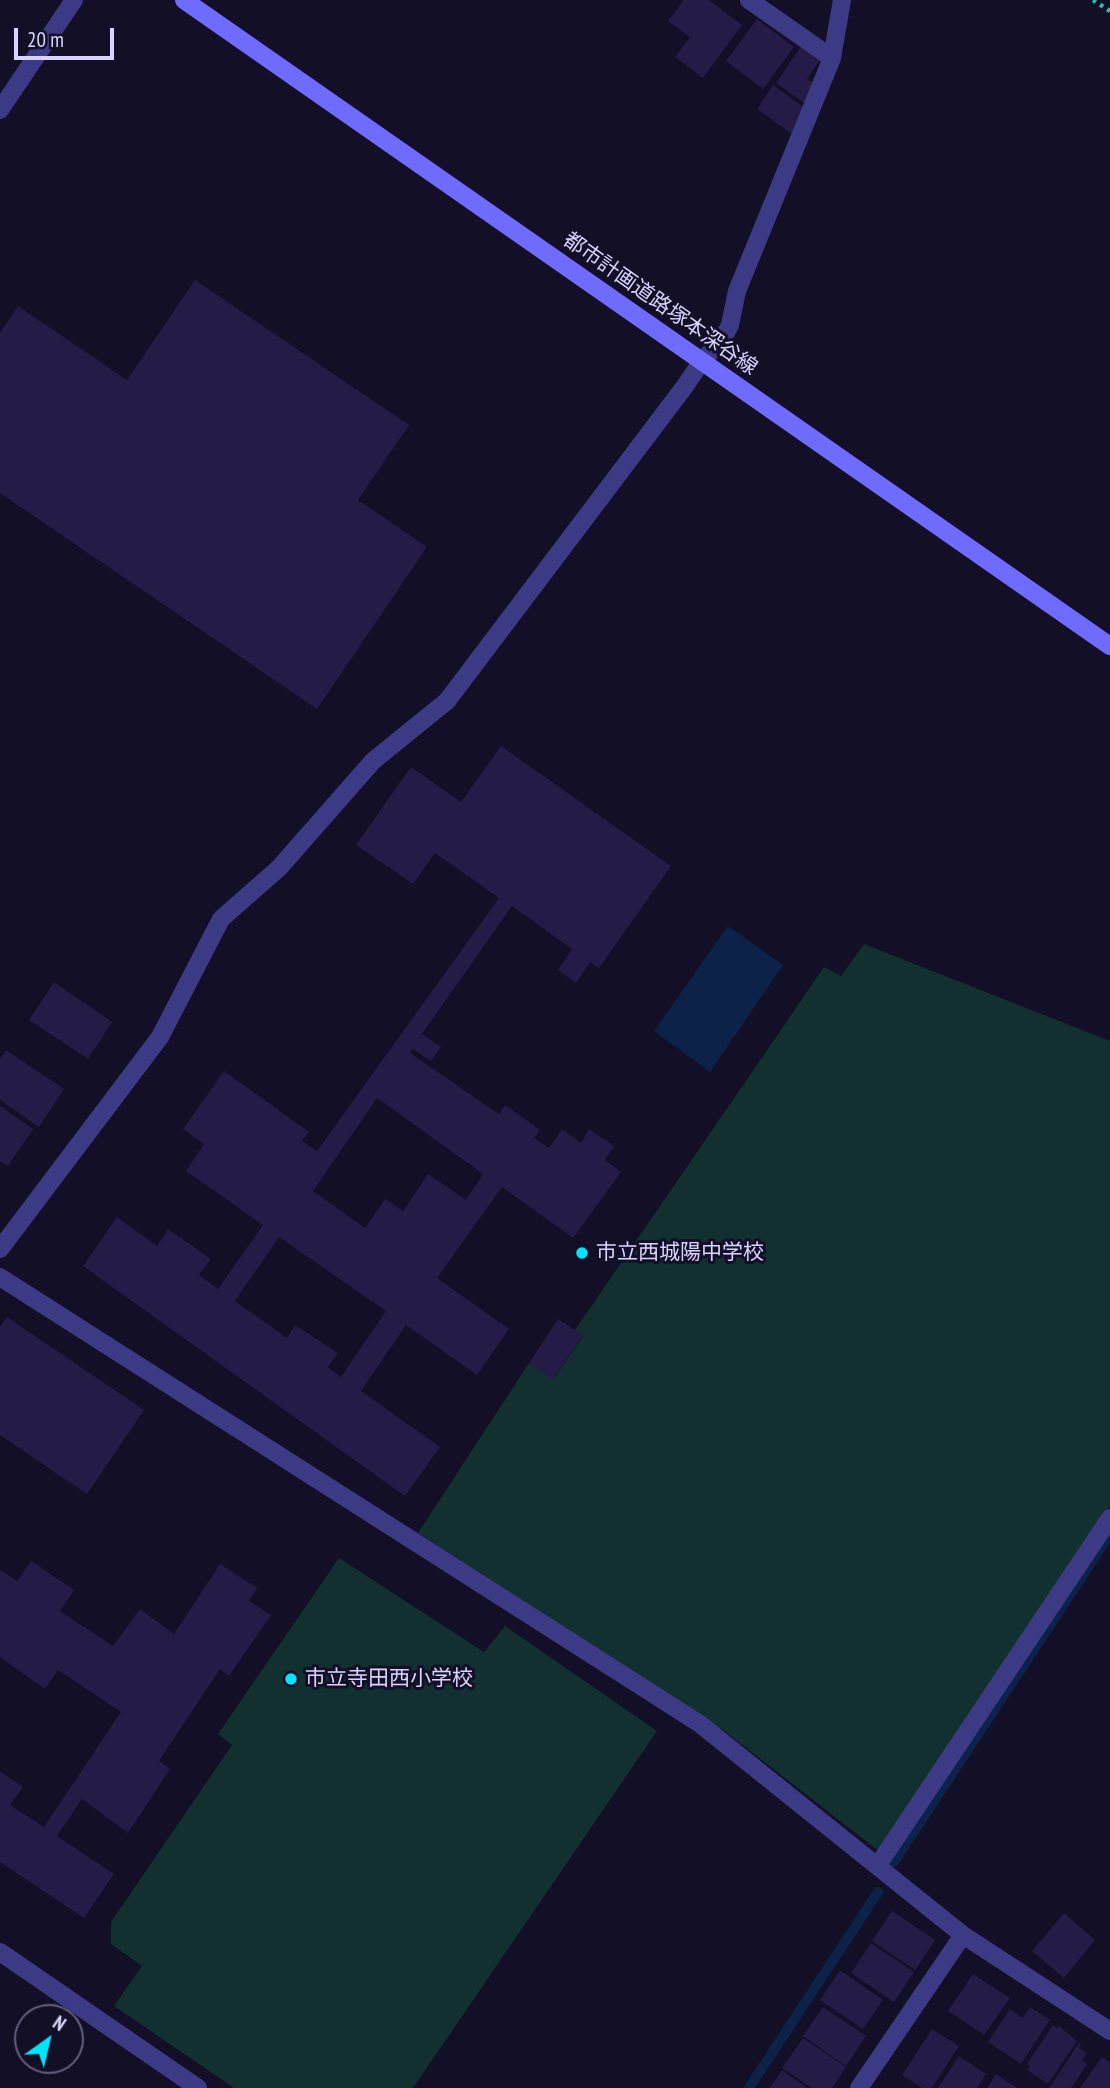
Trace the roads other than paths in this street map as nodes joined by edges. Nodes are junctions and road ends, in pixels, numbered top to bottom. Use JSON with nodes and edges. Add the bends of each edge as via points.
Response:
{"nodes":[{"id":1,"x":74,"y":0,"type":"edge"},
{"id":2,"x":184,"y":0,"type":"edge"},
{"id":3,"x":749,"y":0,"type":"edge"},
{"id":4,"x":842,"y":0,"type":"edge"},
{"id":5,"x":832,"y":58,"type":"junction"},
{"id":6,"x":0,"y":110,"type":"edge"},
{"id":7,"x":702,"y":361,"type":"junction"},
{"id":8,"x":1110,"y":646,"type":"edge"},
{"id":9,"x":0,"y":1249,"type":"edge"},
{"id":10,"x":0,"y":1277,"type":"edge"},
{"id":11,"x":1110,"y":1518,"type":"edge"},
{"id":12,"x":877,"y":1864,"type":"junction"},
{"id":13,"x":963,"y":1935,"type":"junction"},
{"id":14,"x":0,"y":1952,"type":"edge"},
{"id":15,"x":1110,"y":2031,"type":"edge"},
{"id":16,"x":866,"y":2086,"type":"edge"},
{"id":17,"x":198,"y":2088,"type":"edge"}],
"edges":[{"from":1,"to":6,"type":"street"},
{"from":2,"to":7,"type":"street","name":"都市計画道路塚本深谷線"},
{"from":3,"to":5,"type":"street"},
{"from":4,"to":5,"type":"street"},
{"from":5,"to":7,"type":"street","via":[[737,291],[730,325]]},
{"from":7,"to":8,"type":"street","name":"都市計画道路塚本深谷線"},
{"from":7,"to":9,"type":"street","via":[[447,701],[373,761],[279,868],[221,919],[160,1037]]},
{"from":10,"to":12,"type":"street","via":[[700,1724]]},
{"from":11,"to":12,"type":"street"},
{"from":12,"to":13,"type":"street"},
{"from":13,"to":15,"type":"street"},
{"from":13,"to":16,"type":"street"},
{"from":14,"to":17,"type":"street"}]}
